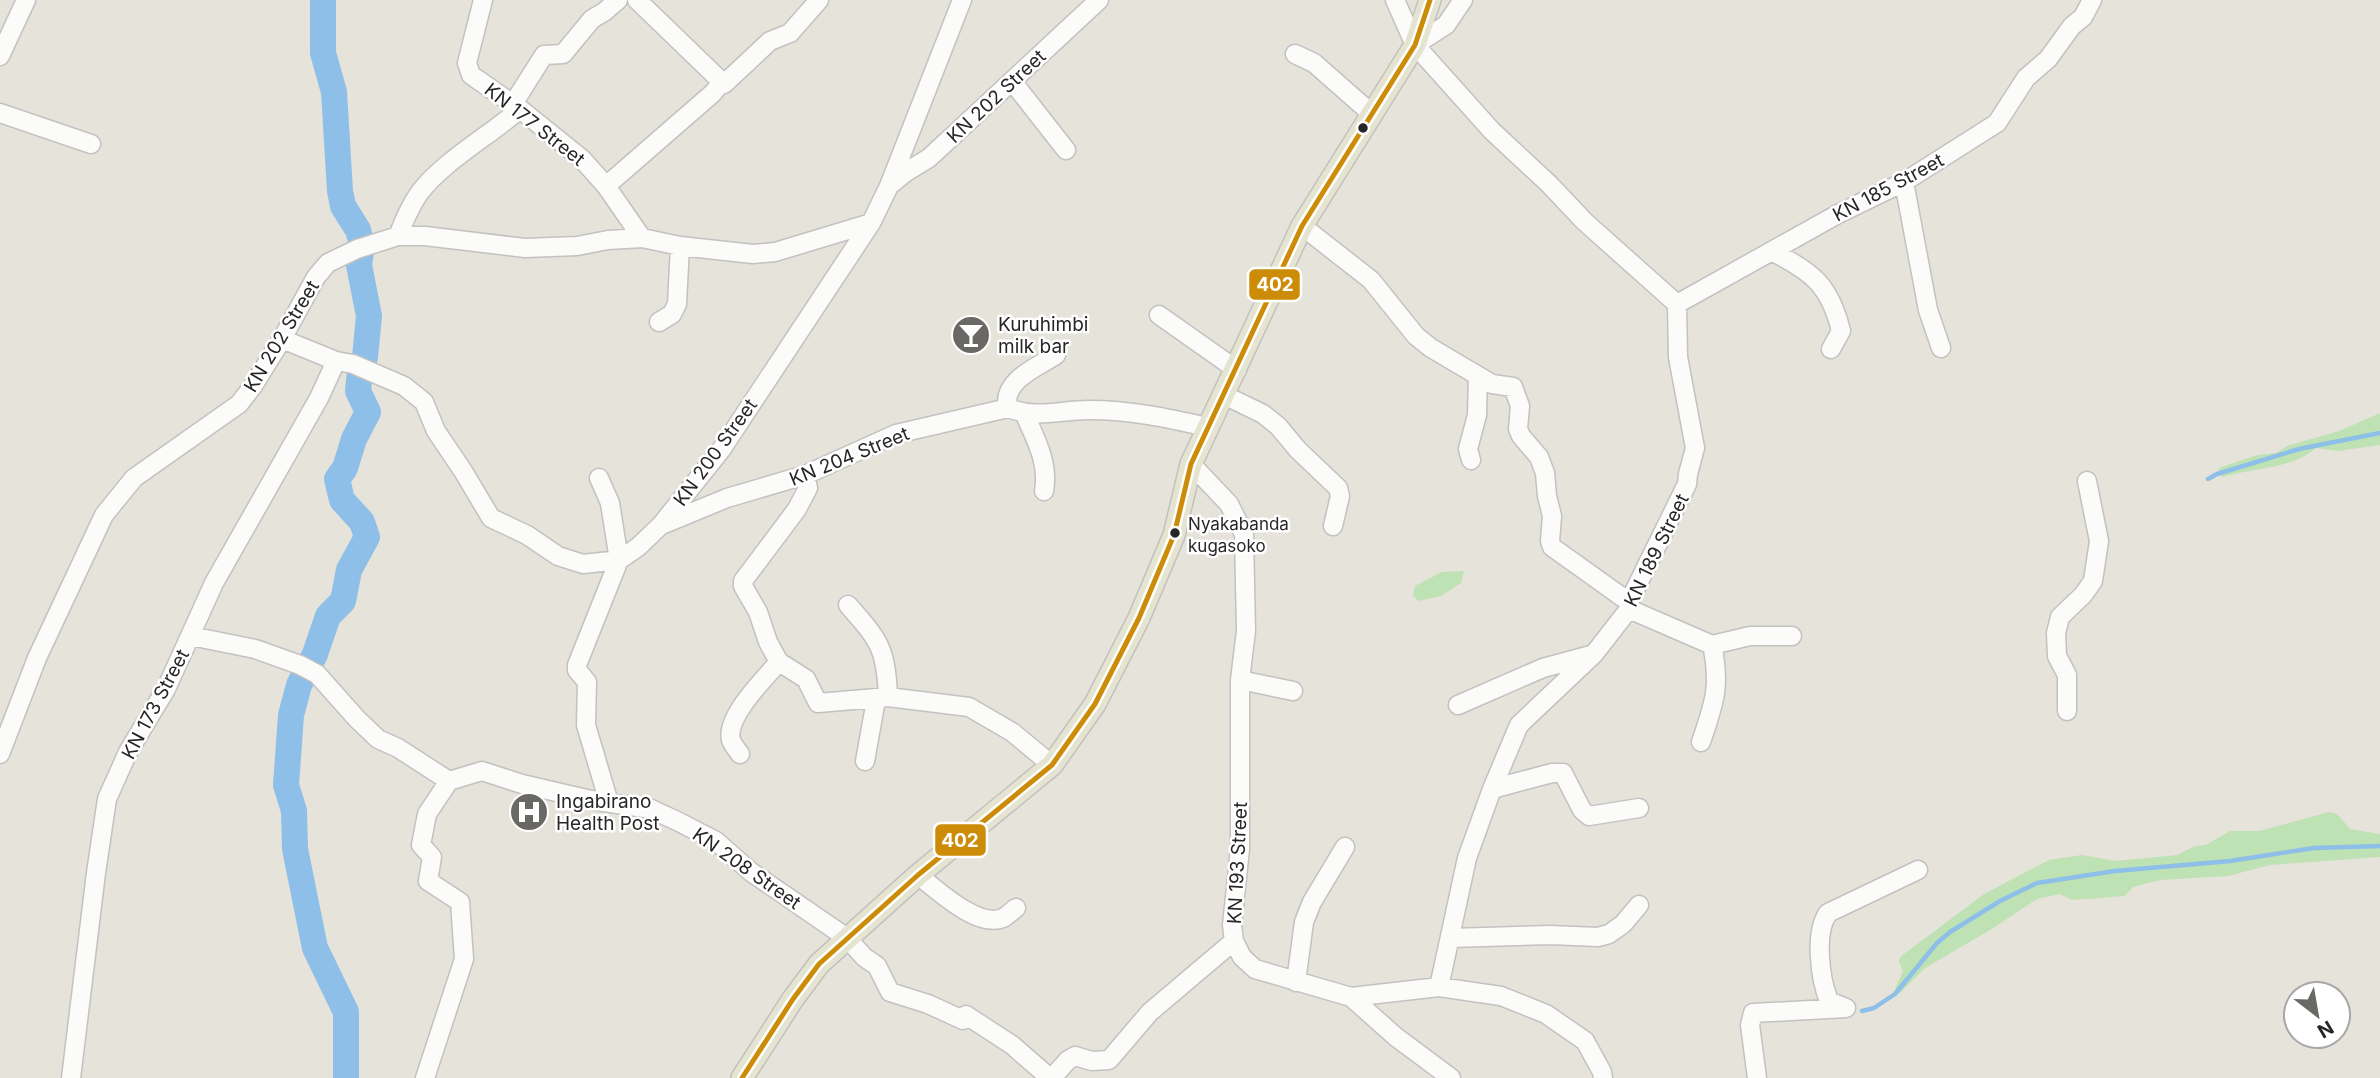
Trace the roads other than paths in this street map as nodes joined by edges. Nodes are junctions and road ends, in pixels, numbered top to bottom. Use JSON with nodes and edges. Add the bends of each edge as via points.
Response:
{"nodes":[{"id":1,"x":26,"y":0,"type":"edge"},
{"id":2,"x":483,"y":0,"type":"edge"},
{"id":3,"x":618,"y":0,"type":"edge"},
{"id":4,"x":637,"y":0,"type":"edge"},
{"id":5,"x":819,"y":0,"type":"edge"},
{"id":6,"x":962,"y":0,"type":"edge"},
{"id":7,"x":1099,"y":0,"type":"edge"},
{"id":8,"x":1395,"y":0,"type":"edge"},
{"id":9,"x":1430,"y":0,"type":"edge"},
{"id":10,"x":1463,"y":0,"type":"edge"},
{"id":11,"x":2092,"y":0,"type":"edge"},
{"id":12,"x":1415,"y":44,"type":"junction"},
{"id":13,"x":1295,"y":54,"type":"dead end"},
{"id":14,"x":0,"y":56,"type":"edge"},
{"id":15,"x":1012,"y":81,"type":"junction"},
{"id":16,"x":724,"y":84,"type":"junction"},
{"id":17,"x":516,"y":107,"type":"junction"},
{"id":18,"x":0,"y":113,"type":"edge"},
{"id":19,"x":1372,"y":114,"type":"junction"},
{"id":20,"x":91,"y":144,"type":"dead end"},
{"id":21,"x":1066,"y":150,"type":"dead end"},
{"id":22,"x":1904,"y":183,"type":"junction"},
{"id":23,"x":606,"y":186,"type":"junction"},
{"id":24,"x":889,"y":186,"type":"junction"},
{"id":25,"x":871,"y":223,"type":"junction"},
{"id":26,"x":1302,"y":226,"type":"junction"},
{"id":27,"x":398,"y":236,"type":"junction"},
{"id":28,"x":642,"y":238,"type":"junction"},
{"id":29,"x":680,"y":246,"type":"junction"},
{"id":30,"x":1773,"y":252,"type":"junction"},
{"id":31,"x":1677,"y":304,"type":"junction"},
{"id":32,"x":1159,"y":315,"type":"dead end"},
{"id":33,"x":659,"y":322,"type":"dead end"},
{"id":34,"x":282,"y":339,"type":"junction"},
{"id":35,"x":1941,"y":348,"type":"dead end"},
{"id":36,"x":1831,"y":349,"type":"dead end"},
{"id":37,"x":1056,"y":355,"type":"dead end"},
{"id":38,"x":344,"y":363,"type":"junction"},
{"id":39,"x":1237,"y":370,"type":"junction"},
{"id":40,"x":1478,"y":376,"type":"junction"},
{"id":41,"x":1224,"y":395,"type":"junction"},
{"id":42,"x":1008,"y":408,"type":"junction"},
{"id":43,"x":1025,"y":415,"type":"junction"},
{"id":44,"x":1208,"y":428,"type":"junction"},
{"id":45,"x":1471,"y":460,"type":"dead end"},
{"id":46,"x":1191,"y":464,"type":"junction"},
{"id":47,"x":805,"y":475,"type":"junction"},
{"id":48,"x":598,"y":478,"type":"dead end"},
{"id":49,"x":2087,"y":481,"type":"dead end"},
{"id":50,"x":1044,"y":491,"type":"dead end"},
{"id":51,"x":661,"y":524,"type":"junction"},
{"id":52,"x":1333,"y":526,"type":"dead end"},
{"id":53,"x":619,"y":560,"type":"junction"},
{"id":54,"x":848,"y":605,"type":"dead end"},
{"id":55,"x":1629,"y":606,"type":"junction"},
{"id":56,"x":191,"y":636,"type":"junction"},
{"id":57,"x":1792,"y":636,"type":"dead end"},
{"id":58,"x":1712,"y":645,"type":"junction"},
{"id":59,"x":1594,"y":654,"type":"junction"},
{"id":60,"x":779,"y":662,"type":"junction"},
{"id":61,"x":1240,"y":680,"type":"junction"},
{"id":62,"x":1293,"y":691,"type":"dead end"},
{"id":63,"x":882,"y":698,"type":"junction"},
{"id":64,"x":1458,"y":705,"type":"dead end"},
{"id":65,"x":2067,"y":711,"type":"dead end"},
{"id":66,"x":1701,"y":742,"type":"dead end"},
{"id":67,"x":0,"y":754,"type":"edge"},
{"id":68,"x":740,"y":754,"type":"dead end"},
{"id":69,"x":865,"y":761,"type":"dead end"},
{"id":70,"x":1052,"y":765,"type":"junction"},
{"id":71,"x":449,"y":781,"type":"junction"},
{"id":72,"x":1492,"y":789,"type":"junction"},
{"id":73,"x":609,"y":803,"type":"junction"},
{"id":74,"x":1639,"y":808,"type":"dead end"},
{"id":75,"x":1345,"y":847,"type":"dead end"},
{"id":76,"x":1918,"y":870,"type":"dead end"},
{"id":77,"x":918,"y":875,"type":"junction"},
{"id":78,"x":1639,"y":905,"type":"dead end"},
{"id":79,"x":1016,"y":908,"type":"dead end"},
{"id":80,"x":847,"y":938,"type":"junction"},
{"id":81,"x":1451,"y":938,"type":"junction"},
{"id":82,"x":1234,"y":941,"type":"junction"},
{"id":83,"x":1296,"y":982,"type":"junction"},
{"id":84,"x":1439,"y":987,"type":"junction"},
{"id":85,"x":1351,"y":997,"type":"junction"},
{"id":86,"x":71,"y":1078,"type":"edge"},
{"id":87,"x":425,"y":1078,"type":"edge"},
{"id":88,"x":742,"y":1078,"type":"edge"},
{"id":89,"x":1051,"y":1078,"type":"edge"},
{"id":90,"x":1451,"y":1078,"type":"edge"},
{"id":91,"x":1603,"y":1078,"type":"edge"},
{"id":92,"x":1757,"y":1078,"type":"edge"}],
"edges":[{"from":1,"to":14,"type":"street"},
{"from":2,"to":17,"type":"street","name":"KN 177 Street","via":[[468,69]]},
{"from":3,"to":17,"type":"street","via":[[592,19],[563,54],[544,55]]},
{"from":4,"to":16,"type":"street"},
{"from":5,"to":16,"type":"street","via":[[790,33],[770,41]]},
{"from":6,"to":24,"type":"street","name":"KN 200 Street"},
{"from":7,"to":15,"type":"street","name":"KN 202 Street"},
{"from":8,"to":12,"type":"street"},
{"from":9,"to":12,"type":"main road"},
{"from":10,"to":12,"type":"street","via":[[1446,26]]},
{"from":11,"to":22,"type":"street","name":"KN 185 Street","via":[[2048,60],[2026,78],[1997,123]]},
{"from":12,"to":19,"type":"main road"},
{"from":12,"to":31,"type":"street","via":[[1492,131]]},
{"from":13,"to":19,"type":"street","via":[[1314,63]]},
{"from":15,"to":21,"type":"street"},
{"from":15,"to":24,"type":"street","name":"KN 202 Street","via":[[929,158]]},
{"from":16,"to":23,"type":"street"},
{"from":17,"to":23,"type":"street","name":"KN 177 Street","via":[[582,159]]},
{"from":17,"to":27,"type":"street","via":[[494,132],[450,163],[421,191]]},
{"from":18,"to":20,"type":"street"},
{"from":19,"to":26,"type":"main road"},
{"from":22,"to":30,"type":"street","name":"KN 185 Street"},
{"from":22,"to":35,"type":"street","via":[[1928,310]]},
{"from":23,"to":28,"type":"street","name":"KN 177 Street"},
{"from":24,"to":25,"type":"street","name":"KN 200 Street"},
{"from":25,"to":29,"type":"street","name":"KN 202 Street","via":[[753,254]]},
{"from":25,"to":51,"type":"street","name":"KN 200 Street","via":[[722,450]]},
{"from":26,"to":39,"type":"main road"},
{"from":26,"to":40,"type":"street","via":[[1371,279],[1416,335]]},
{"from":27,"to":28,"type":"street","name":"KN 202 Street","via":[[525,248]]},
{"from":27,"to":34,"type":"street","name":"KN 202 Street","via":[[328,262]]},
{"from":28,"to":29,"type":"street","name":"KN 202 Street"},
{"from":29,"to":33,"type":"street","via":[[677,304],[672,314]]},
{"from":30,"to":31,"type":"street","name":"KN 185 Street"},
{"from":30,"to":36,"type":"street","via":[[1795,263],[1828,293],[1841,331]]},
{"from":31,"to":55,"type":"street","name":"KN 189 Street","via":[[1678,357],[1696,448],[1687,484]]},
{"from":32,"to":39,"type":"street"},
{"from":34,"to":38,"type":"street"},
{"from":34,"to":67,"type":"street","name":"KN 202 Street","via":[[239,404],[134,478],[104,516],[37,658]]},
{"from":37,"to":42,"type":"street","via":[[1019,378],[1008,391]]},
{"from":38,"to":53,"type":"street","via":[[404,386],[424,402],[436,431],[491,518],[558,556],[583,564]]},
{"from":38,"to":56,"type":"street","name":"KN 173 Street","via":[[214,583]]},
{"from":39,"to":41,"type":"main road"},
{"from":40,"to":45,"type":"street","via":[[1468,449]]},
{"from":40,"to":55,"type":"street","via":[[1513,387],[1520,406],[1518,429],[1545,473],[1552,547]]},
{"from":41,"to":44,"type":"main road"},
{"from":41,"to":52,"type":"street","via":[[1278,426],[1338,488]]},
{"from":42,"to":43,"type":"street"},
{"from":42,"to":47,"type":"street","name":"KN 204 Street","via":[[896,434]]},
{"from":43,"to":44,"type":"street","via":[[1088,410],[1148,414]]},
{"from":43,"to":50,"type":"street","via":[[1044,461]]},
{"from":44,"to":46,"type":"main road"},
{"from":46,"to":61,"type":"street","name":"KN 193 Street","via":[[1229,504],[1244,534],[1246,631]]},
{"from":46,"to":70,"type":"main road","via":[[1174,535],[1139,618],[1095,704]]},
{"from":47,"to":51,"type":"street","name":"KN 204 Street"},
{"from":47,"to":60,"type":"street","via":[[808,488],[797,509],[743,581]]},
{"from":48,"to":53,"type":"street","via":[[610,503]]},
{"from":49,"to":65,"type":"street","via":[[2099,541],[2093,580],[2060,617],[2056,633],[2057,656],[2067,675]]},
{"from":51,"to":53,"type":"street","name":"KN 200 Street"},
{"from":53,"to":73,"type":"street","via":[[577,665],[587,682],[586,725]]},
{"from":54,"to":63,"type":"street","via":[[883,650],[887,670]]},
{"from":55,"to":58,"type":"street"},
{"from":55,"to":59,"type":"street","name":"KN 189 Street"},
{"from":56,"to":71,"type":"street","via":[[255,649],[317,674],[378,739]]},
{"from":56,"to":86,"type":"street","name":"KN 173 Street","via":[[107,799]]},
{"from":57,"to":58,"type":"street","via":[[1750,636]]},
{"from":58,"to":66,"type":"street","via":[[1716,698]]},
{"from":59,"to":64,"type":"street","via":[[1543,668]]},
{"from":59,"to":72,"type":"street","name":"KN 189 Street","via":[[1520,725]]},
{"from":60,"to":63,"type":"street","via":[[806,679],[818,702]]},
{"from":60,"to":68,"type":"street","via":[[732,722],[732,741]]},
{"from":61,"to":62,"type":"street"},
{"from":61,"to":82,"type":"street","name":"KN 193 Street","via":[[1240,849]]},
{"from":63,"to":69,"type":"street"},
{"from":63,"to":70,"type":"street","via":[[969,707]]},
{"from":70,"to":77,"type":"main road"},
{"from":71,"to":73,"type":"street","name":"KN 208 Street","via":[[481,771]]},
{"from":71,"to":87,"type":"street","via":[[427,814],[421,845],[432,857],[428,881],[460,902],[464,959]]},
{"from":72,"to":74,"type":"street","via":[[1563,774],[1589,816]]},
{"from":72,"to":81,"type":"street","name":"KN 189 Street","via":[[1467,858]]},
{"from":73,"to":80,"type":"street","name":"KN 208 Street","via":[[651,809],[716,841],[751,872]]},
{"from":75,"to":83,"type":"street","via":[[1304,922]]},
{"from":76,"to":92,"type":"street","via":[[1828,913],[1821,927],[1824,988],[1829,1002],[1846,1008],[1753,1013],[1750,1025]]},
{"from":77,"to":79,"type":"street","via":[[956,905],[986,920],[1002,918]]},
{"from":77,"to":80,"type":"main road"},
{"from":78,"to":81,"type":"street","via":[[1623,924],[1598,937]]},
{"from":80,"to":88,"type":"main road","via":[[819,964]]},
{"from":80,"to":89,"type":"street","name":"KN 208 Street","via":[[877,965],[890,992],[963,1020],[966,1015]]},
{"from":81,"to":84,"type":"street","name":"KN 189 Street"},
{"from":82,"to":83,"type":"street","name":"KN 193 Street","via":[[1255,969]]},
{"from":82,"to":89,"type":"street","via":[[1150,1012],[1109,1059],[1074,1056]]},
{"from":83,"to":85,"type":"street","name":"KN 193 Street"},
{"from":84,"to":85,"type":"street","name":"KN 193 Street"},
{"from":84,"to":91,"type":"street","name":"KN 193 Street","via":[[1501,996],[1546,1014],[1585,1041]]},
{"from":85,"to":90,"type":"street"}]}
